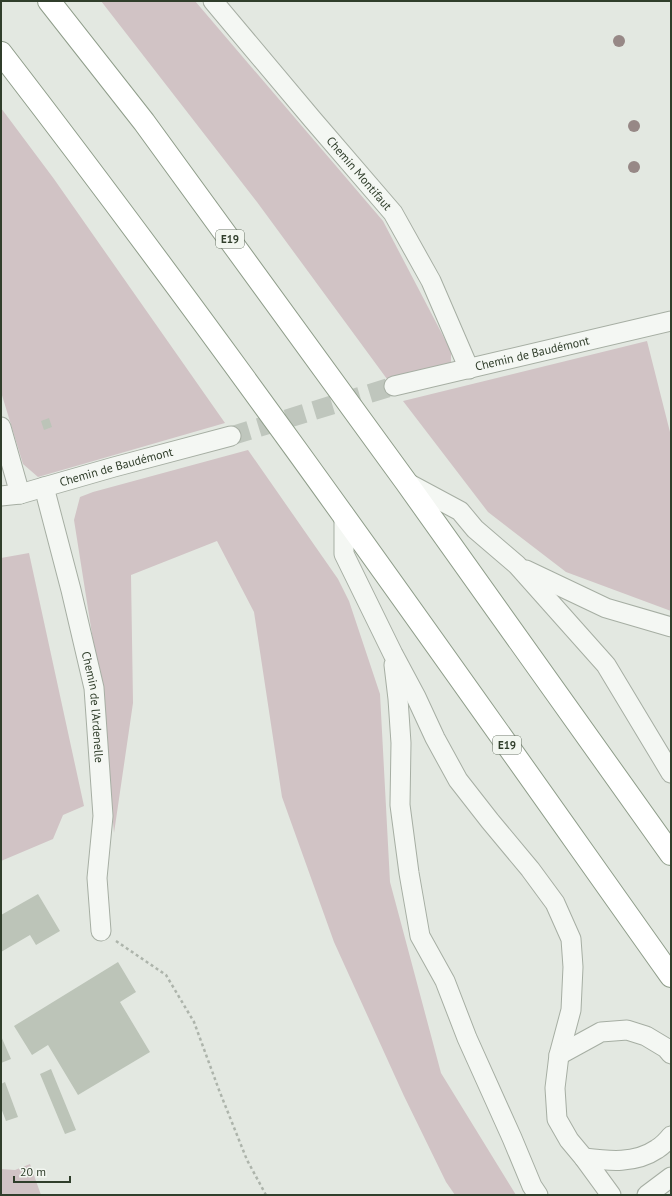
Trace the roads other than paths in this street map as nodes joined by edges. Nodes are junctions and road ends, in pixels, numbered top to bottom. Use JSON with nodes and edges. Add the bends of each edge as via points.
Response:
{"nodes":[{"id":1,"x":49,"y":1,"type":"edge"},
{"id":2,"x":213,"y":1,"type":"edge"},
{"id":3,"x":1,"y":53,"type":"edge"},
{"id":4,"x":671,"y":320,"type":"edge"},
{"id":5,"x":469,"y":369,"type":"junction"},
{"id":6,"x":394,"y":386,"type":"tunnel mouth"},
{"id":7,"x":1,"y":427,"type":"edge"},
{"id":8,"x":231,"y":436,"type":"tunnel mouth"},
{"id":9,"x":406,"y":482,"type":"junction"},
{"id":10,"x":44,"y":488,"type":"junction"},
{"id":11,"x":20,"y":494,"type":"junction"},
{"id":12,"x":1,"y":496,"type":"edge"},
{"id":13,"x":344,"y":514,"type":"junction"},
{"id":14,"x":517,"y":565,"type":"junction"},
{"id":15,"x":671,"y":627,"type":"edge"},
{"id":16,"x":393,"y":654,"type":"junction"},
{"id":17,"x":671,"y":773,"type":"edge"},
{"id":18,"x":671,"y":854,"type":"edge"},
{"id":19,"x":101,"y":931,"type":"road end"},
{"id":20,"x":671,"y":976,"type":"edge"},
{"id":21,"x":671,"y":1054,"type":"edge"},
{"id":22,"x":559,"y":1055,"type":"junction"},
{"id":23,"x":671,"y":1136,"type":"edge"},
{"id":24,"x":584,"y":1158,"type":"junction"},
{"id":25,"x":671,"y":1177,"type":"edge"},
{"id":26,"x":538,"y":1195,"type":"edge"},
{"id":27,"x":611,"y":1195,"type":"edge"},
{"id":28,"x":647,"y":1195,"type":"edge"}],
"edges":[{"from":1,"to":9,"type":"highway","number":"E19","via":[[144,122]]},
{"from":2,"to":5,"type":"street","name":"Chemin Montifaut","via":[[393,212],[431,281]]},
{"from":3,"to":13,"type":"highway","number":"E19","via":[[91,169]]},
{"from":4,"to":5,"type":"street","name":"Chemin de Baudémont"},
{"from":5,"to":6,"type":"street","name":"Chemin de Baudémont"},
{"from":7,"to":11,"type":"street"},
{"from":8,"to":10,"type":"street","name":"Chemin de Baudémont"},
{"from":9,"to":14,"type":"street","via":[[460,511],[474,529]]},
{"from":9,"to":18,"type":"highway","number":"E19"},
{"from":10,"to":11,"type":"street","name":"Chemin de Baudémont"},
{"from":10,"to":19,"type":"street","name":"Chemin de l'Ardenelle","via":[[94,688],[103,816],[97,878]]},
{"from":11,"to":12,"type":"street","name":"Chemin de Baudémont"},
{"from":13,"to":16,"type":"street","via":[[344,554]]},
{"from":13,"to":20,"type":"highway","number":"E19"},
{"from":14,"to":15,"type":"street","via":[[606,608]]},
{"from":14,"to":17,"type":"street","via":[[606,665]]},
{"from":16,"to":22,"type":"street","via":[[458,780],[555,903],[571,938],[571,1010]]},
{"from":16,"to":26,"type":"street","via":[[401,744],[400,805],[420,936],[445,981],[467,1038]]},
{"from":21,"to":22,"type":"street","via":[[646,1036],[627,1030],[601,1032]]},
{"from":22,"to":24,"type":"street","via":[[555,1088],[557,1119],[569,1140]]},
{"from":23,"to":24,"type":"street","via":[[658,1149],[638,1159],[618,1161]]},
{"from":24,"to":27,"type":"street"},
{"from":25,"to":28,"type":"street"}]}
